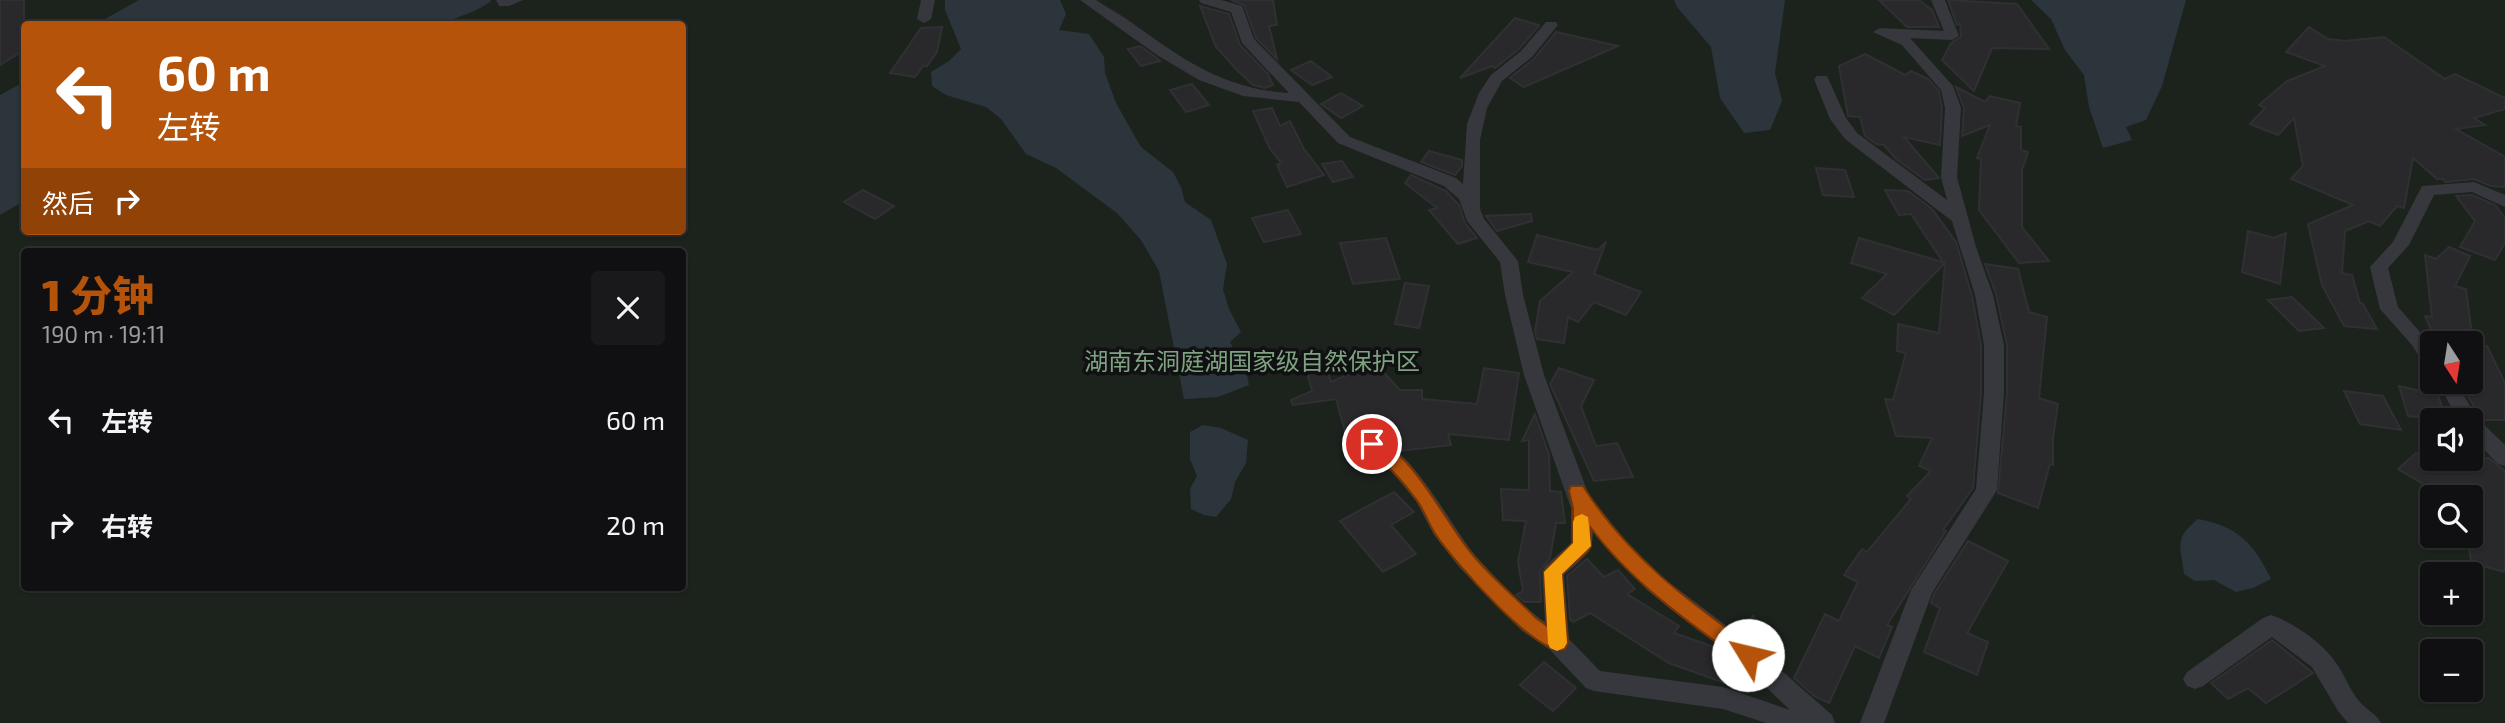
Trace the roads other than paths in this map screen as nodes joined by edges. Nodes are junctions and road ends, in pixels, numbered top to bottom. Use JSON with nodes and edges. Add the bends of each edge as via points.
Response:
{"nodes":[{"id":1,"x":503,"y":0,"type":"edge"},
{"id":2,"x":516,"y":0,"type":"edge"},
{"id":3,"x":929,"y":0,"type":"edge"},
{"id":4,"x":1087,"y":0,"type":"edge"},
{"id":5,"x":1206,"y":0,"type":"edge"},
{"id":6,"x":1938,"y":0,"type":"edge"},
{"id":7,"x":924,"y":19,"type":"dead end"},
{"id":8,"x":1551,"y":25,"type":"dead end"},
{"id":9,"x":1822,"y":79,"type":"dead end"},
{"id":10,"x":1304,"y":98,"type":"junction"},
{"id":11,"x":2505,"y":202,"type":"edge"},
{"id":12,"x":1472,"y":210,"type":"junction"},
{"id":13,"x":1960,"y":219,"type":"junction"},
{"id":14,"x":2420,"y":342,"type":"edge"},
{"id":15,"x":2483,"y":436,"type":"edge"},
{"id":16,"x":1372,"y":444,"type":"dead end"},
{"id":17,"x":2505,"y":458,"type":"edge"},
{"id":18,"x":1577,"y":491,"type":"junction"},
{"id":19,"x":1558,"y":643,"type":"junction"},
{"id":20,"x":2195,"y":679,"type":"dead end"},
{"id":21,"x":1798,"y":723,"type":"edge"},
{"id":22,"x":1824,"y":723,"type":"edge"},
{"id":23,"x":1872,"y":723,"type":"edge"},
{"id":24,"x":2369,"y":723,"type":"edge"}],
"edges":[{"from":1,"to":2,"type":"street"},
{"from":3,"to":7,"type":"street"},
{"from":4,"to":10,"type":"street","via":[[1186,68],[1212,80],[1266,96]]},
{"from":5,"to":10,"type":"street","via":[[1237,9],[1247,40]]},
{"from":6,"to":13,"type":"street","via":[[1952,36],[1881,33],[1907,42],[1948,89],[1953,108],[1949,177]]},
{"from":8,"to":12,"type":"street","via":[[1529,52],[1497,76],[1481,102],[1470,150]]},
{"from":9,"to":13,"type":"street","via":[[1850,136]]},
{"from":10,"to":12,"type":"street","via":[[1344,140],[1450,182],[1467,197]]},
{"from":11,"to":14,"type":"street","via":[[2474,187],[2428,190],[2400,245],[2379,267],[2389,309]]},
{"from":12,"to":18,"type":"street","via":[[1509,261],[1534,375]]},
{"from":13,"to":23,"type":"street","via":[[1994,345],[1986,490],[1922,590]]},
{"from":15,"to":17,"type":"street"},
{"from":16,"to":19,"type":"street","via":[[1424,495],[1441,529],[1467,561],[1530,624]]},
{"from":18,"to":19,"type":"street","via":[[1582,546],[1553,572]]},
{"from":18,"to":22,"type":"street","via":[[1599,525],[1641,571],[1748,655]]},
{"from":19,"to":21,"type":"street","via":[[1594,681],[1723,698]]},
{"from":20,"to":24,"type":"street","via":[[2271,625],[2322,662],[2340,696],[2359,719]]}]}
